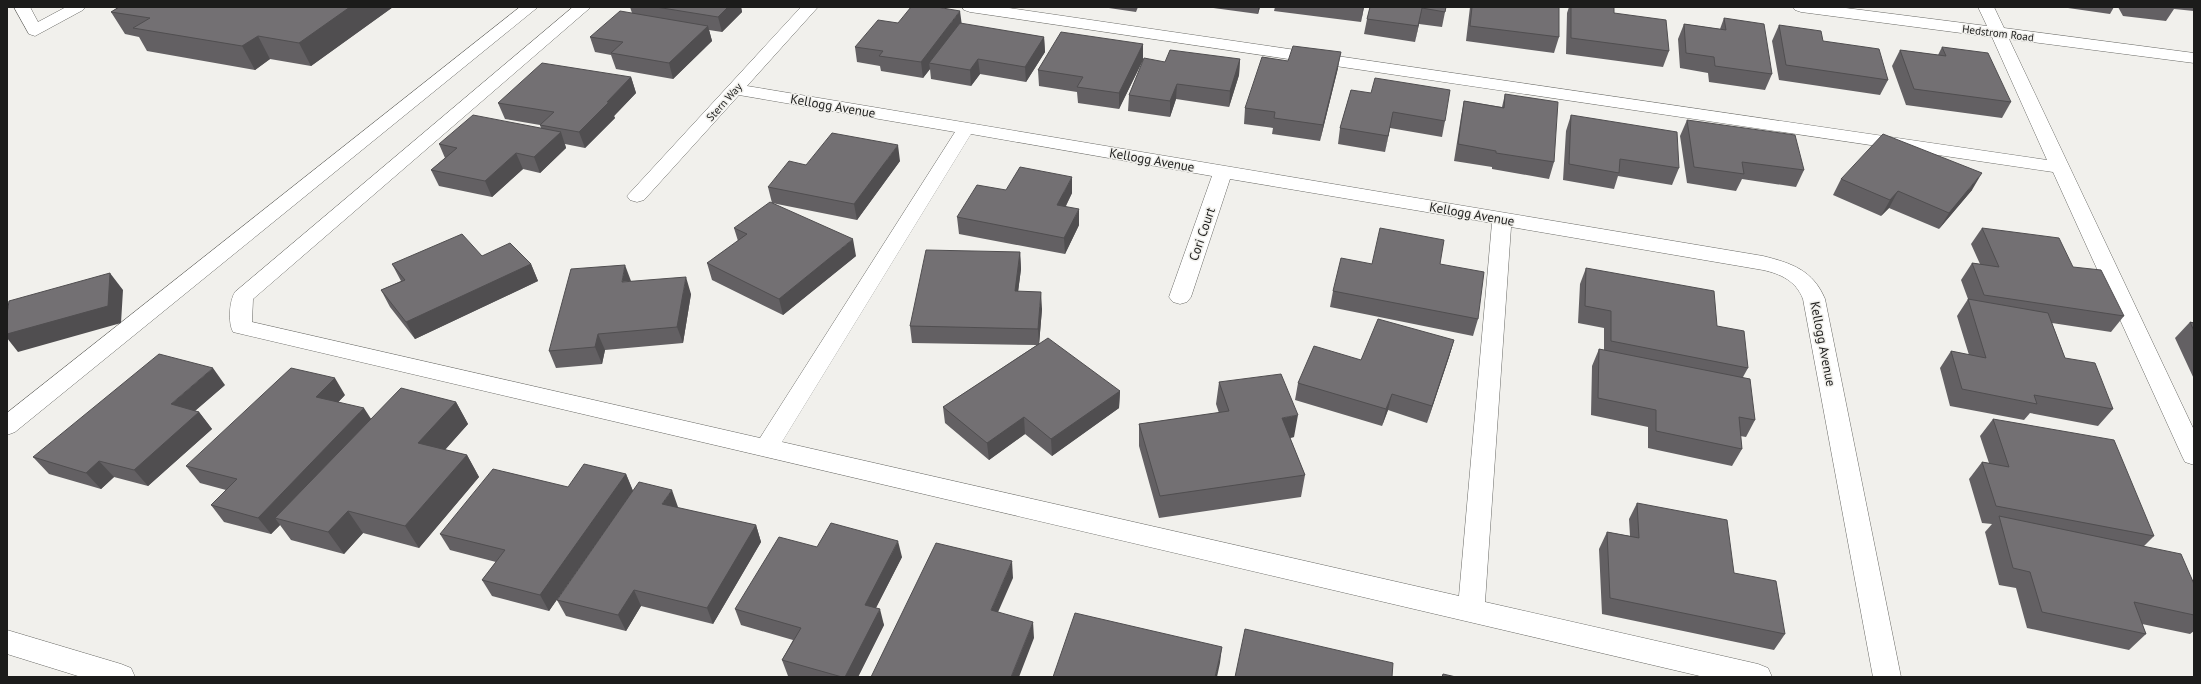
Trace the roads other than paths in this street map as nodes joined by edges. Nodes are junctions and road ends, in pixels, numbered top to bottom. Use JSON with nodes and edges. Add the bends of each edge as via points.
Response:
{"nodes":[{"id":1,"x":22,"y":7,"type":"edge"},
{"id":2,"x":77,"y":7,"type":"edge"},
{"id":3,"x":530,"y":7,"type":"edge"},
{"id":4,"x":583,"y":7,"type":"edge"},
{"id":5,"x":810,"y":7,"type":"edge"},
{"id":6,"x":970,"y":7,"type":"edge"},
{"id":7,"x":1801,"y":7,"type":"edge"},
{"id":8,"x":1986,"y":7,"type":"edge"},
{"id":9,"x":1997,"y":32,"type":"junction"},
{"id":10,"x":2194,"y":58,"type":"edge"},
{"id":11,"x":735,"y":89,"type":"junction"},
{"id":12,"x":966,"y":128,"type":"junction"},
{"id":13,"x":2059,"y":167,"type":"junction"},
{"id":14,"x":1223,"y":172,"type":"junction"},
{"id":15,"x":637,"y":196,"type":"dead end"},
{"id":16,"x":1502,"y":219,"type":"junction"},
{"id":17,"x":1180,"y":297,"type":"dead end"},
{"id":18,"x":7,"y":426,"type":"edge"},
{"id":19,"x":766,"y":448,"type":"junction"},
{"id":20,"x":2194,"y":456,"type":"edge"},
{"id":21,"x":1471,"y":611,"type":"junction"},
{"id":22,"x":7,"y":642,"type":"edge"},
{"id":23,"x":121,"y":677,"type":"edge"},
{"id":24,"x":1758,"y":677,"type":"edge"},
{"id":25,"x":1887,"y":677,"type":"edge"}],
"edges":[{"from":1,"to":2,"type":"street","via":[[35,31]]},
{"from":3,"to":18,"type":"street"},
{"from":4,"to":19,"type":"street","via":[[242,297],[241,327]]},
{"from":5,"to":11,"type":"street","name":"Stern Way"},
{"from":6,"to":13,"type":"street"},
{"from":7,"to":9,"type":"street","name":"Hedstrom Road"},
{"from":8,"to":9,"type":"street"},
{"from":9,"to":10,"type":"street","name":"Hedstrom Road"},
{"from":9,"to":13,"type":"street"},
{"from":11,"to":12,"type":"street","name":"Kellogg Avenue"},
{"from":11,"to":15,"type":"street","name":"Stern Way"},
{"from":12,"to":14,"type":"street","name":"Kellogg Avenue"},
{"from":12,"to":19,"type":"street"},
{"from":13,"to":20,"type":"street"},
{"from":14,"to":16,"type":"street","name":"Kellogg Avenue"},
{"from":14,"to":17,"type":"street","name":"Cori Court"},
{"from":16,"to":21,"type":"street"},
{"from":16,"to":25,"type":"street","name":"Kellogg Avenue","via":[[1763,263],[1791,272],[1805,281],[1814,299]]},
{"from":19,"to":21,"type":"street"},
{"from":21,"to":24,"type":"street"},
{"from":22,"to":23,"type":"street"}]}
